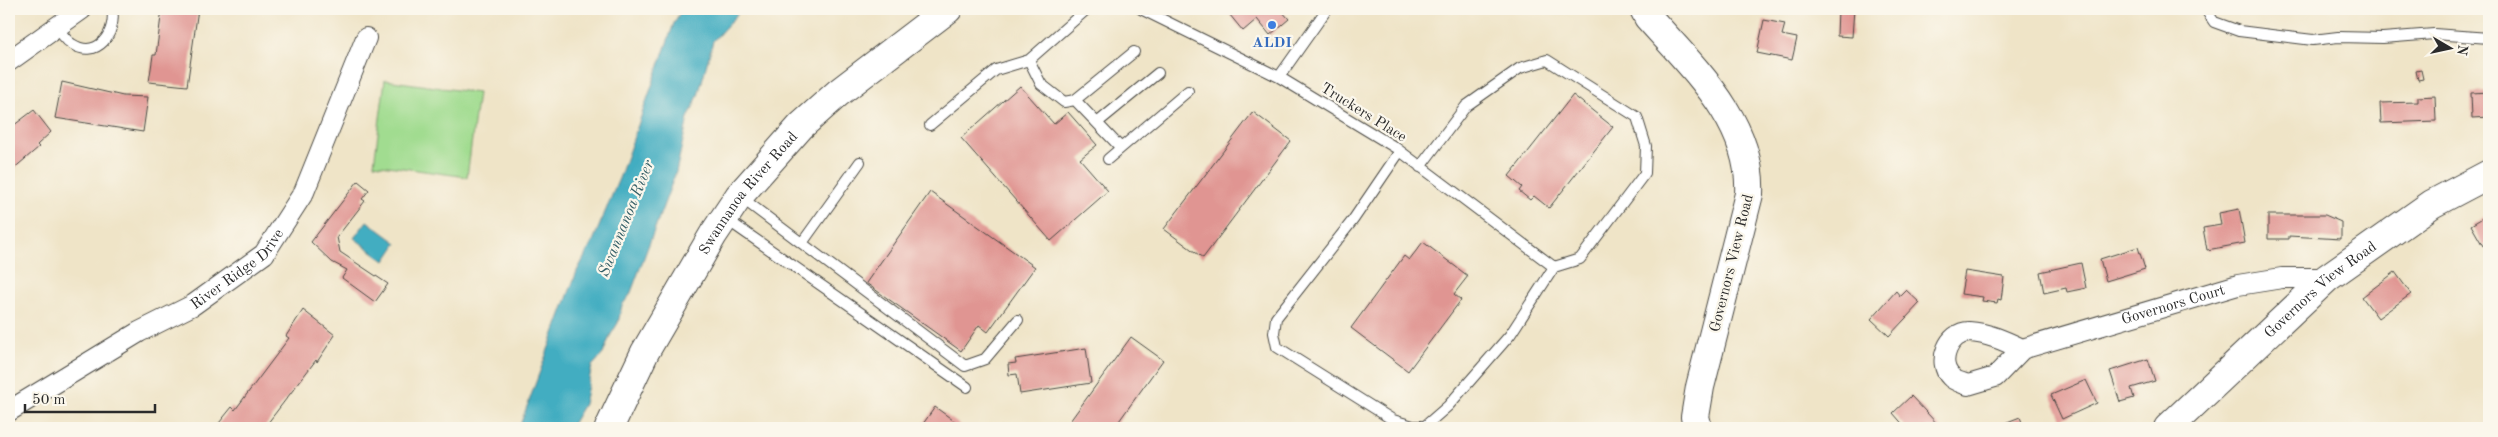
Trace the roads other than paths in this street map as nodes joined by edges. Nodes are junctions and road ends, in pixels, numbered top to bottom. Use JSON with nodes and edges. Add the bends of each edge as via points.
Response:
{"nodes":[{"id":1,"x":82,"y":9,"type":"edge"},
{"id":2,"x":112,"y":9,"type":"edge"},
{"id":3,"x":948,"y":9,"type":"edge"},
{"id":4,"x":1087,"y":9,"type":"edge"},
{"id":5,"x":1141,"y":9,"type":"edge"},
{"id":6,"x":1327,"y":9,"type":"edge"},
{"id":7,"x":1644,"y":9,"type":"edge"},
{"id":8,"x":2208,"y":13,"type":"dead end"},
{"id":9,"x":56,"y":26,"type":"junction"},
{"id":10,"x":366,"y":38,"type":"dead end"},
{"id":11,"x":2489,"y":38,"type":"edge"},
{"id":12,"x":1134,"y":52,"type":"dead end"},
{"id":13,"x":1029,"y":60,"type":"junction"},
{"id":14,"x":9,"y":61,"type":"edge"},
{"id":15,"x":1158,"y":73,"type":"dead end"},
{"id":16,"x":1280,"y":78,"type":"junction"},
{"id":17,"x":1188,"y":91,"type":"dead end"},
{"id":18,"x":1075,"y":100,"type":"junction"},
{"id":19,"x":1097,"y":123,"type":"junction"},
{"id":20,"x":930,"y":125,"type":"dead end"},
{"id":21,"x":1121,"y":148,"type":"junction"},
{"id":22,"x":1400,"y":151,"type":"junction"},
{"id":23,"x":1108,"y":159,"type":"dead end"},
{"id":24,"x":860,"y":162,"type":"dead end"},
{"id":25,"x":1420,"y":167,"type":"junction"},
{"id":26,"x":2489,"y":174,"type":"edge"},
{"id":27,"x":739,"y":196,"type":"junction"},
{"id":28,"x":724,"y":218,"type":"junction"},
{"id":29,"x":802,"y":243,"type":"junction"},
{"id":30,"x":1554,"y":268,"type":"junction"},
{"id":31,"x":2327,"y":278,"type":"junction"},
{"id":32,"x":1018,"y":320,"type":"dead end"},
{"id":33,"x":2022,"y":349,"type":"dead end"},
{"id":34,"x":967,"y":387,"type":"dead end"},
{"id":35,"x":9,"y":411,"type":"edge"},
{"id":36,"x":610,"y":428,"type":"edge"},
{"id":37,"x":1698,"y":428,"type":"edge"},
{"id":38,"x":2168,"y":428,"type":"edge"}],
"edges":[{"from":1,"to":9,"type":"street"},
{"from":2,"to":9,"type":"lane","via":[[112,28],[108,38],[94,48],[70,43]]},
{"from":3,"to":27,"type":"street","name":"Swannanoa River Road","via":[[838,93],[802,126]]},
{"from":4,"to":13,"type":"lane"},
{"from":5,"to":16,"type":"lane","name":"Truckers Place"},
{"from":6,"to":16,"type":"lane"},
{"from":7,"to":37,"type":"street","name":"Governors View Road","via":[[1705,81],[1728,116],[1746,154],[1750,173],[1749,194],[1700,387],[1695,417]]},
{"from":8,"to":11,"type":"lane","via":[[2214,22],[2239,31],[2305,39],[2434,34]]},
{"from":9,"to":14,"type":"street"},
{"from":10,"to":35,"type":"street","name":"River Ridge Drive","via":[[304,192],[264,254],[192,305],[140,332]]},
{"from":12,"to":18,"type":"lane"},
{"from":13,"to":18,"type":"lane","via":[[1041,84],[1064,102]]},
{"from":13,"to":20,"type":"lane","via":[[996,70]]},
{"from":15,"to":19,"type":"lane"},
{"from":16,"to":22,"type":"lane","name":"Truckers Place"},
{"from":17,"to":21,"type":"lane"},
{"from":18,"to":19,"type":"lane"},
{"from":19,"to":21,"type":"lane"},
{"from":21,"to":23,"type":"lane"},
{"from":22,"to":25,"type":"lane","name":"Truckers Place"},
{"from":22,"to":30,"type":"lane","via":[[1353,220],[1276,318],[1276,348],[1393,420],[1425,426],[1448,406],[1510,335]]},
{"from":24,"to":29,"type":"lane"},
{"from":25,"to":30,"type":"lane","name":"Truckers Place"},
{"from":25,"to":30,"type":"lane","via":[[1466,106],[1520,68],[1547,60],[1637,117],[1646,146],[1645,173],[1580,260]]},
{"from":26,"to":31,"type":"street","name":"Governors View Road","via":[[2432,204]]},
{"from":27,"to":28,"type":"street","name":"Swannanoa River Road"},
{"from":27,"to":29,"type":"lane"},
{"from":28,"to":34,"type":"lane"},
{"from":28,"to":36,"type":"street","name":"Swannanoa River Road","via":[[645,352]]},
{"from":29,"to":32,"type":"lane","via":[[965,366],[985,359]]},
{"from":31,"to":33,"type":"street","name":"Governors Court","via":[[2282,278],[2238,285]]},
{"from":31,"to":38,"type":"street","name":"Governors View Road"}]}
